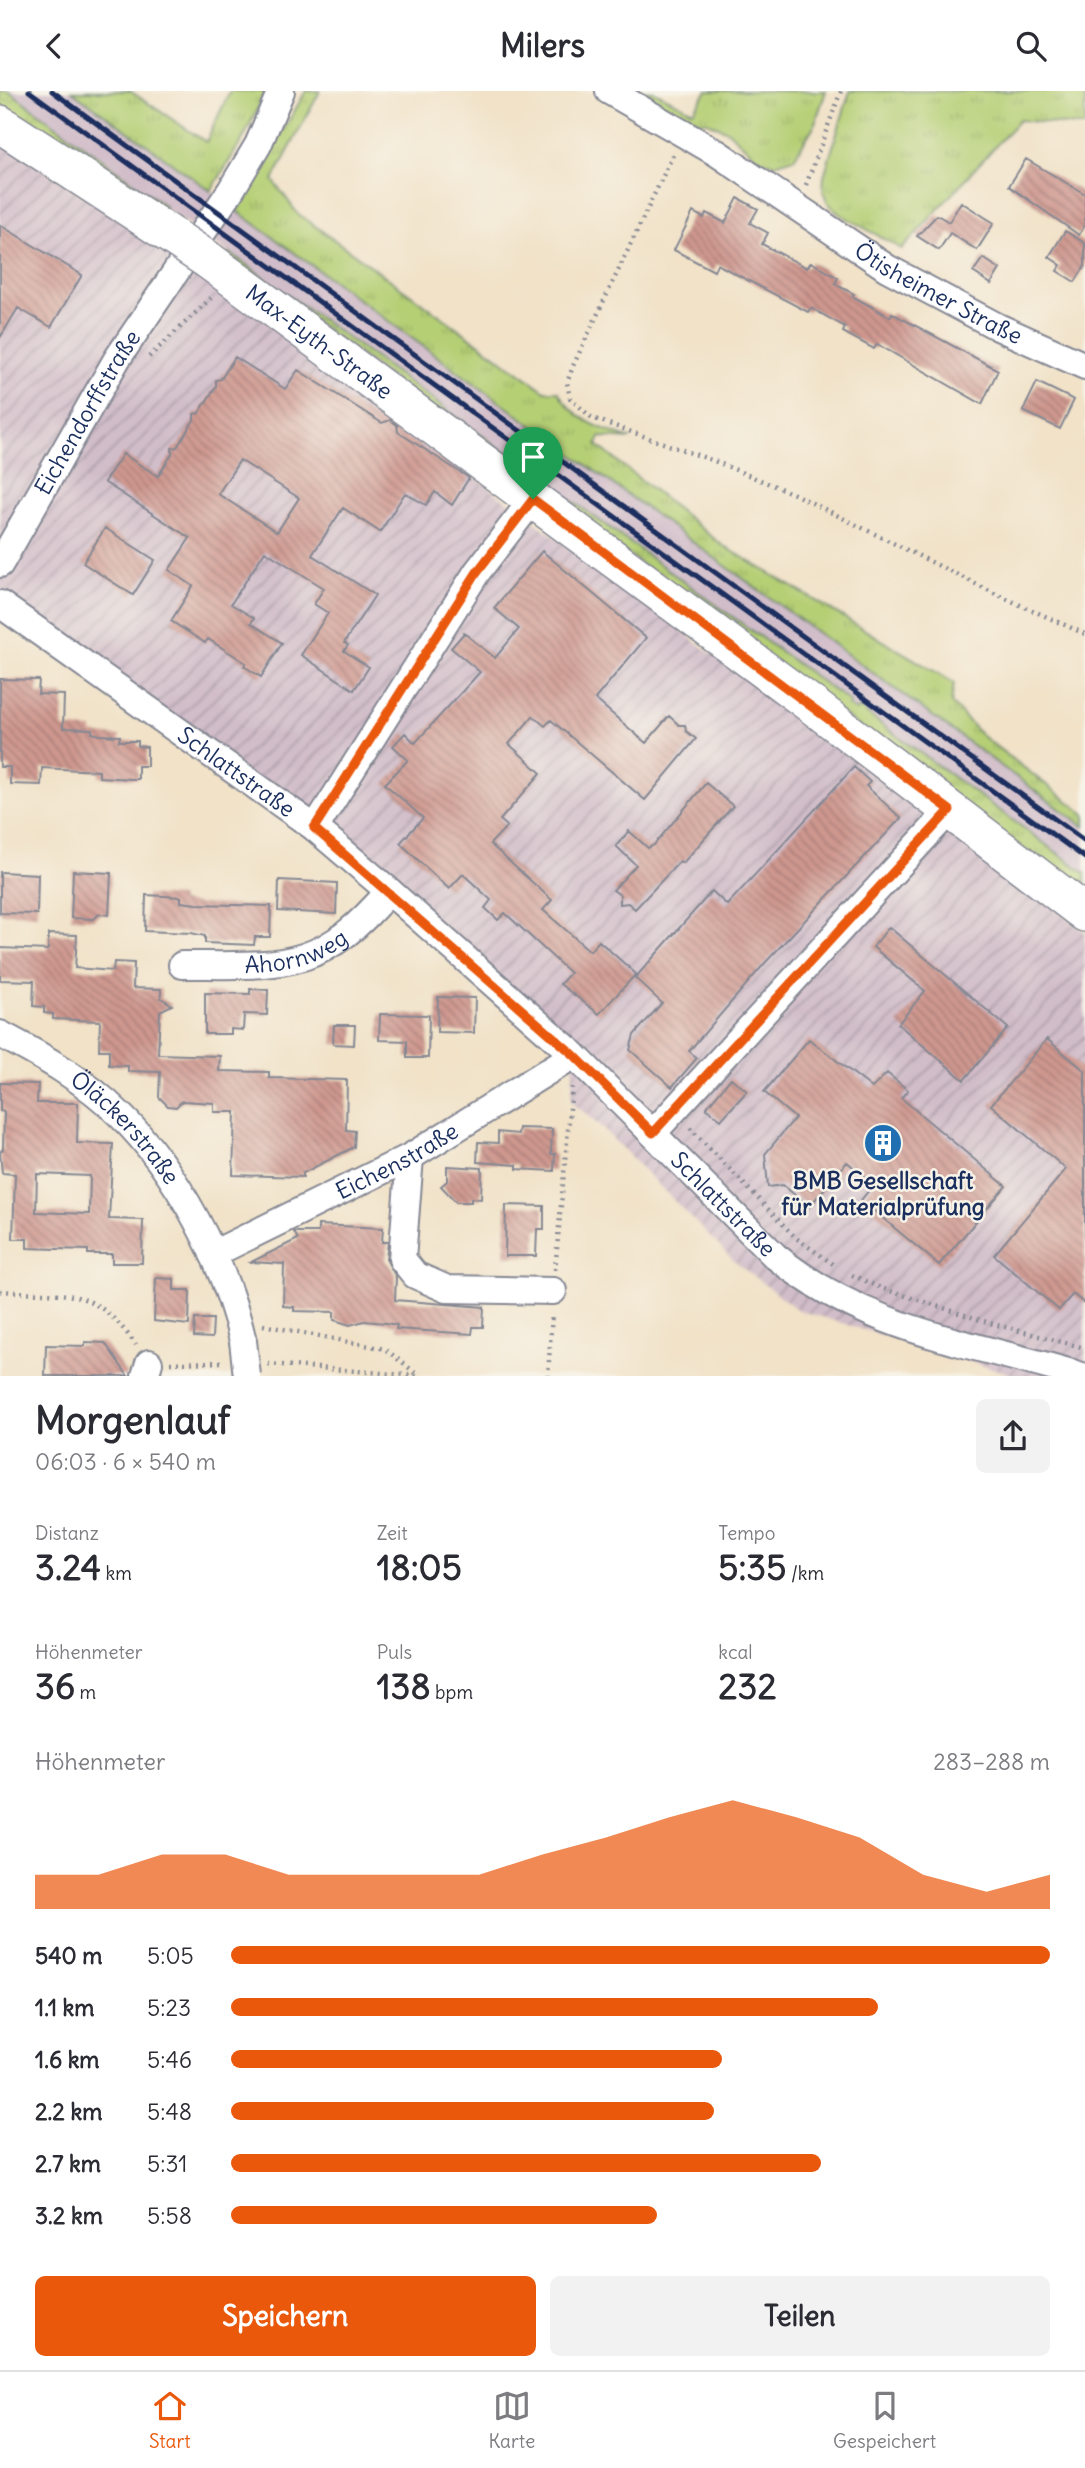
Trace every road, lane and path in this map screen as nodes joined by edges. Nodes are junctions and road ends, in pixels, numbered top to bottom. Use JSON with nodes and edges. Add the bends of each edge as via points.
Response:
{"nodes":[{"id":1,"x":609,"y":91,"type":"edge"},
{"id":2,"x":841,"y":91,"type":"edge"},
{"id":3,"x":282,"y":94,"type":"edge"},
{"id":4,"x":0,"y":124,"type":"edge"},
{"id":5,"x":683,"y":134,"type":"junction"},
{"id":6,"x":799,"y":206,"type":"junction"},
{"id":7,"x":196,"y":259,"type":"junction"},
{"id":8,"x":145,"y":361,"type":"dead end"},
{"id":9,"x":1085,"y":366,"type":"edge"},
{"id":10,"x":533,"y":499,"type":"junction"},
{"id":11,"x":0,"y":564,"type":"edge"},
{"id":12,"x":0,"y":604,"type":"edge"},
{"id":13,"x":1085,"y":634,"type":"edge"},
{"id":14,"x":950,"y":810,"type":"junction"},
{"id":15,"x":314,"y":828,"type":"junction"},
{"id":16,"x":389,"y":891,"type":"junction"},
{"id":17,"x":1085,"y":913,"type":"edge"},
{"id":18,"x":182,"y":965,"type":"dead end"},
{"id":19,"x":0,"y":1034,"type":"edge"},
{"id":20,"x":574,"y":1055,"type":"junction"},
{"id":21,"x":571,"y":1101,"type":"dead end"},
{"id":22,"x":674,"y":1112,"type":"junction"},
{"id":23,"x":653,"y":1133,"type":"junction"},
{"id":24,"x":410,"y":1157,"type":"junction"},
{"id":25,"x":213,"y":1254,"type":"junction"},
{"id":26,"x":834,"y":1265,"type":"dead end"},
{"id":27,"x":845,"y":1272,"type":"dead end"},
{"id":28,"x":0,"y":1291,"type":"edge"},
{"id":29,"x":553,"y":1291,"type":"junction"},
{"id":30,"x":240,"y":1331,"type":"junction"},
{"id":31,"x":1085,"y":1348,"type":"edge"},
{"id":32,"x":218,"y":1362,"type":"dead end"},
{"id":33,"x":147,"y":1370,"type":"edge"},
{"id":34,"x":252,"y":1370,"type":"edge"},
{"id":35,"x":1080,"y":1370,"type":"edge"},
{"id":36,"x":419,"y":1376,"type":"edge"},
{"id":37,"x":548,"y":1376,"type":"edge"}],
"edges":[{"from":1,"to":5,"type":"street","name":"Ötisheimer Straße"},
{"from":2,"to":6,"type":"path"},
{"from":3,"to":7,"type":"street","name":"Eichendorffstraße"},
{"from":4,"to":7,"type":"street","name":"Max-Eyth-Straße","via":[[102,190]]},
{"from":5,"to":6,"type":"street","name":"Ötisheimer Straße"},
{"from":5,"to":13,"type":"path","via":[[573,366],[567,383],[570,398],[592,418],[794,494]]},
{"from":6,"to":9,"type":"street","name":"Ötisheimer Straße","via":[[887,268],[998,327]]},
{"from":7,"to":8,"type":"path"},
{"from":7,"to":10,"type":"street","name":"Max-Eyth-Straße"},
{"from":7,"to":11,"type":"street","name":"Eichendorffstraße","via":[[117,359]]},
{"from":10,"to":14,"type":"street","name":"Max-Eyth-Straße"},
{"from":10,"to":15,"type":"street","via":[[477,572]]},
{"from":12,"to":15,"type":"street","name":"Schlattstraße"},
{"from":14,"to":17,"type":"street","name":"Max-Eyth-Straße"},
{"from":14,"to":22,"type":"street"},
{"from":15,"to":16,"type":"street","name":"Schlattstraße"},
{"from":16,"to":18,"type":"street","name":"Ahornweg","via":[[338,941],[303,959],[262,965]]},
{"from":16,"to":20,"type":"street","name":"Schlattstraße"},
{"from":19,"to":25,"type":"street","name":"Öläckerstraße","via":[[75,1077],[120,1114],[167,1172]]},
{"from":20,"to":23,"type":"street","name":"Schlattstraße"},
{"from":20,"to":24,"type":"street","name":"Eichenstraße"},
{"from":21,"to":29,"type":"path"},
{"from":22,"to":23,"type":"street"},
{"from":22,"to":26,"type":"path","via":[[796,1238]]},
{"from":23,"to":35,"type":"street","name":"Schlattstraße","via":[[775,1256],[810,1284],[858,1310],[902,1326]]},
{"from":24,"to":25,"type":"street","name":"Eichenstraße"},
{"from":24,"to":29,"type":"street","via":[[402,1259],[415,1275],[447,1289]]},
{"from":25,"to":30,"type":"street","name":"Öläckerstraße"},
{"from":27,"to":31,"type":"path","via":[[993,1324]]},
{"from":28,"to":33,"type":"path","via":[[71,1293],[99,1304],[120,1323]]},
{"from":29,"to":37,"type":"path"},
{"from":30,"to":34,"type":"street","name":"Öläckerstraße","bridge":true},
{"from":30,"to":36,"type":"path","via":[[385,1349]]},
{"from":32,"to":33,"type":"path"},
{"from":34,"to":36,"type":"path"}]}
